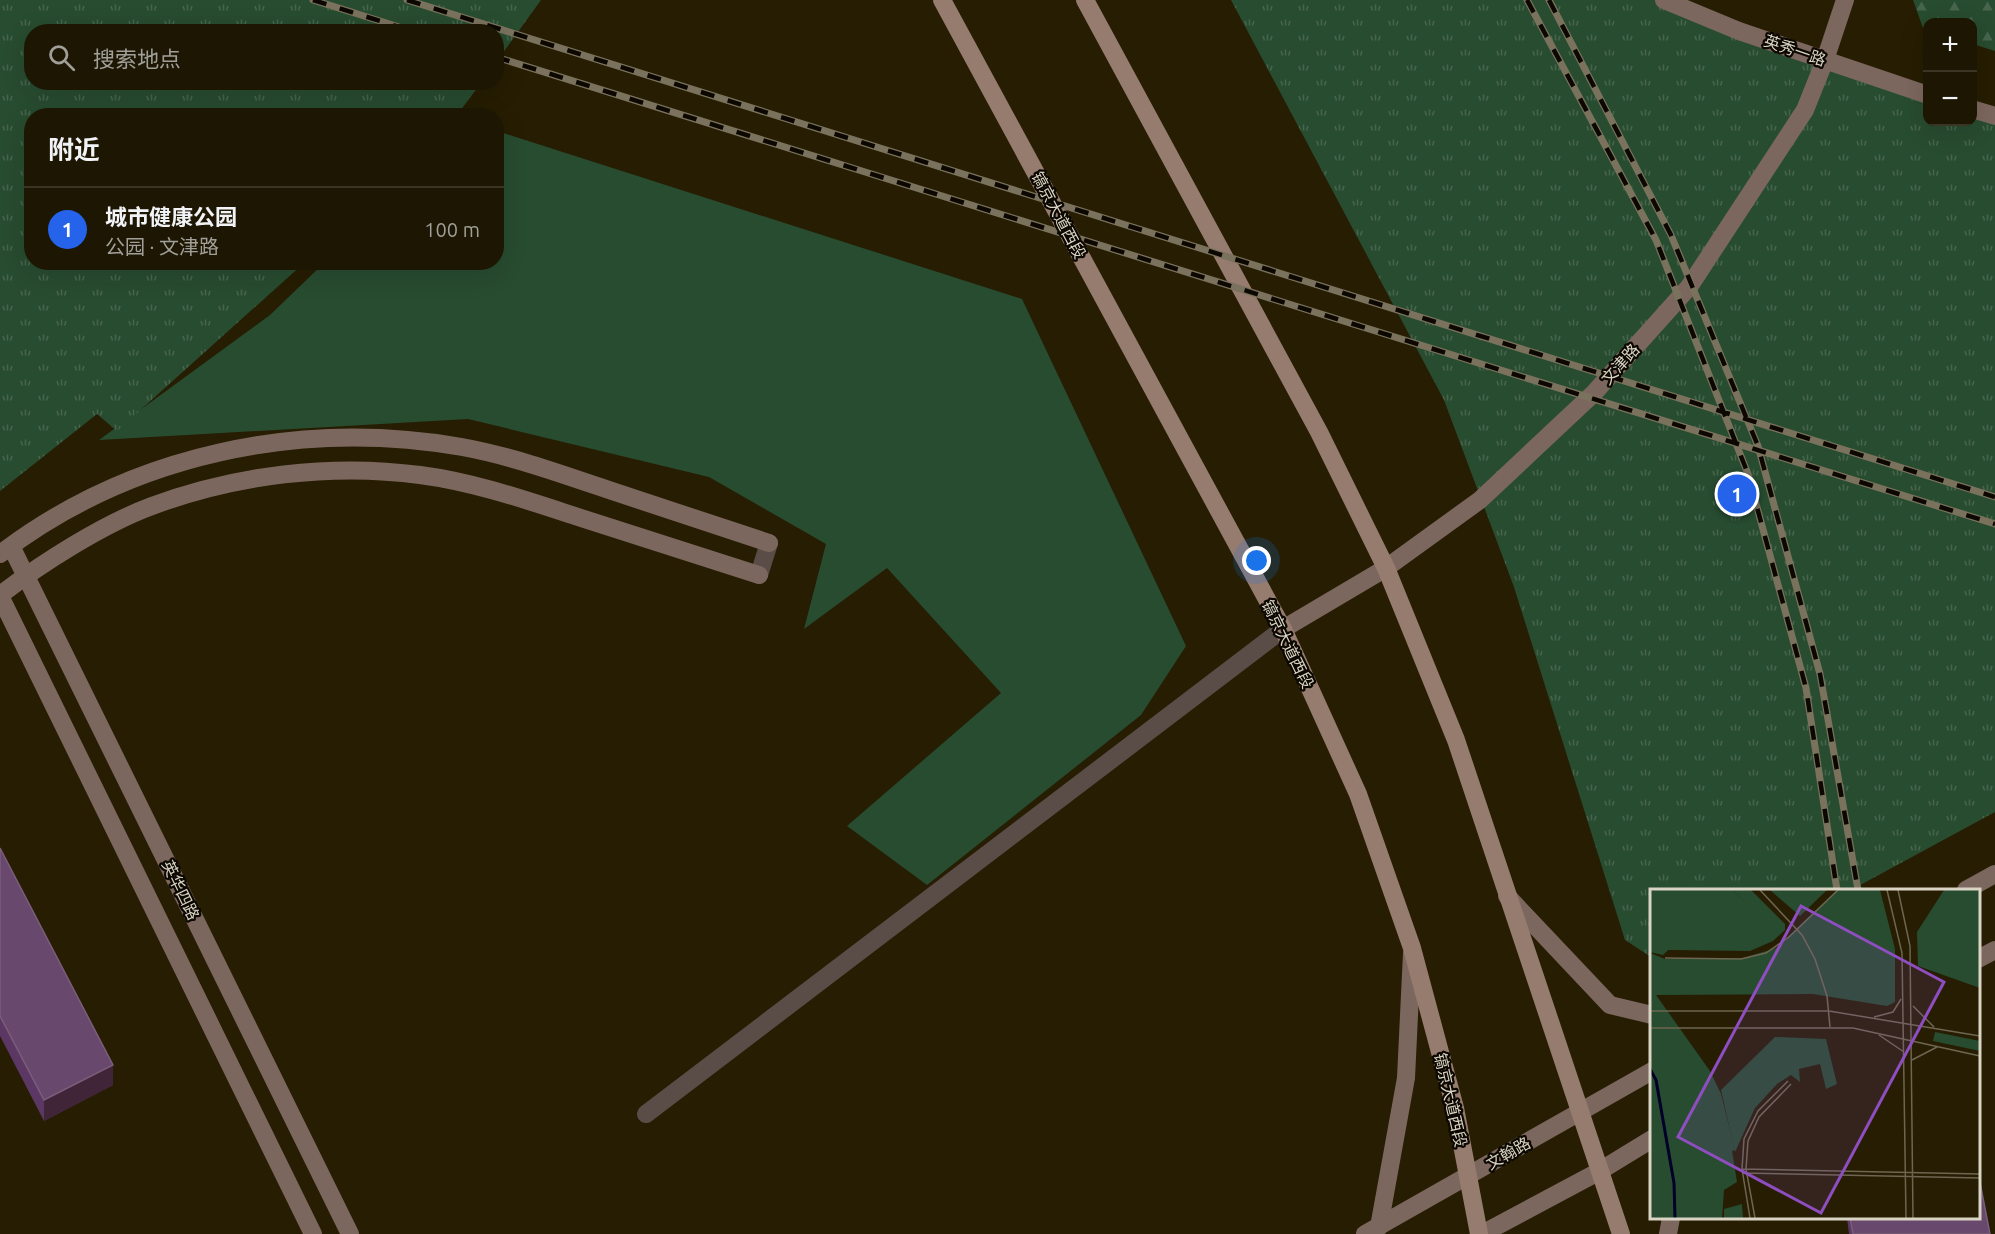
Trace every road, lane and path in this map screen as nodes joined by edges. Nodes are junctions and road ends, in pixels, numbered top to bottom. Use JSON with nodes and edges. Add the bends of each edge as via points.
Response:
{"nodes":[{"id":1,"x":942,"y":0,"type":"edge"},
{"id":2,"x":1085,"y":0,"type":"edge"},
{"id":3,"x":1664,"y":0,"type":"edge"},
{"id":4,"x":1845,"y":0,"type":"edge"},
{"id":5,"x":1825,"y":60,"type":"junction"},
{"id":6,"x":1923,"y":93,"type":"edge"},
{"id":7,"x":1977,"y":111,"type":"edge"},
{"id":8,"x":1995,"y":116,"type":"edge"},
{"id":9,"x":5,"y":550,"type":"edge"},
{"id":10,"x":1386,"y":568,"type":"junction"},
{"id":11,"x":27,"y":574,"type":"junction"},
{"id":12,"x":0,"y":595,"type":"edge"},
{"id":13,"x":1283,"y":629,"type":"junction"},
{"id":14,"x":1995,"y":874,"type":"edge"},
{"id":15,"x":1969,"y":889,"type":"edge"},
{"id":16,"x":1506,"y":896,"type":"junction"},
{"id":17,"x":1412,"y":948,"type":"junction"},
{"id":18,"x":1995,"y":950,"type":"edge"},
{"id":19,"x":1980,"y":958,"type":"edge"},
{"id":20,"x":1650,"y":1015,"type":"edge"},
{"id":21,"x":1650,"y":1072,"type":"edge"},
{"id":22,"x":1578,"y":1113,"type":"junction"},
{"id":23,"x":646,"y":1114,"type":"dead end"},
{"id":24,"x":1650,"y":1140,"type":"edge"},
{"id":25,"x":1598,"y":1172,"type":"junction"},
{"id":26,"x":1468,"y":1176,"type":"junction"},
{"id":27,"x":1671,"y":1219,"type":"edge"},
{"id":28,"x":1372,"y":1230,"type":"edge"},
{"id":29,"x":313,"y":1234,"type":"edge"},
{"id":30,"x":350,"y":1234,"type":"edge"},
{"id":31,"x":1481,"y":1234,"type":"edge"},
{"id":32,"x":1621,"y":1234,"type":"edge"},
{"id":33,"x":1668,"y":1234,"type":"edge"}],
"edges":[{"from":1,"to":13,"type":"main road","name":"镐京大道西段"},
{"from":2,"to":10,"type":"main road","via":[[1319,432]]},
{"from":3,"to":5,"type":"street","name":"英秀一路"},
{"from":4,"to":5,"type":"street","name":"文津路"},
{"from":5,"to":6,"type":"street","name":"英秀一路"},
{"from":5,"to":10,"type":"street","name":"文津路","via":[[1805,110],[1689,287],[1594,393],[1480,500]]},
{"from":7,"to":8,"type":"street"},
{"from":9,"to":11,"type":"street","name":"英华四路"},
{"from":9,"to":11,"type":"street","via":[[88,497],[156,469],[231,449],[301,438],[363,438],[463,447],[555,472],[769,543],[759,575],[495,490],[421,475],[359,470],[224,485],[152,506]]},
{"from":10,"to":13,"type":"street","name":"文津路"},
{"from":10,"to":16,"type":"main road","via":[[1456,740]]},
{"from":11,"to":12,"type":"street"},
{"from":11,"to":30,"type":"street","name":"英华四路"},
{"from":12,"to":29,"type":"street","name":"英华四路"},
{"from":13,"to":17,"type":"main road","name":"镐京大道西段","via":[[1358,794]]},
{"from":13,"to":23,"type":"street"},
{"from":14,"to":15,"type":"street"},
{"from":16,"to":20,"type":"street","via":[[1610,1005]]},
{"from":16,"to":22,"type":"main road"},
{"from":17,"to":26,"type":"main road","name":"镐京大道西段","via":[[1455,1108]]},
{"from":17,"to":28,"type":"street","via":[[1406,1078]]},
{"from":18,"to":19,"type":"street"},
{"from":21,"to":22,"type":"street","name":"文翰路"},
{"from":22,"to":25,"type":"main road"},
{"from":22,"to":26,"type":"street","name":"文翰路"},
{"from":24,"to":25,"type":"street"},
{"from":25,"to":31,"type":"street"},
{"from":25,"to":32,"type":"main road"},
{"from":26,"to":28,"type":"street","name":"文翰路"},
{"from":26,"to":31,"type":"main road","name":"镐京大道西段"},
{"from":27,"to":33,"type":"street"}]}
